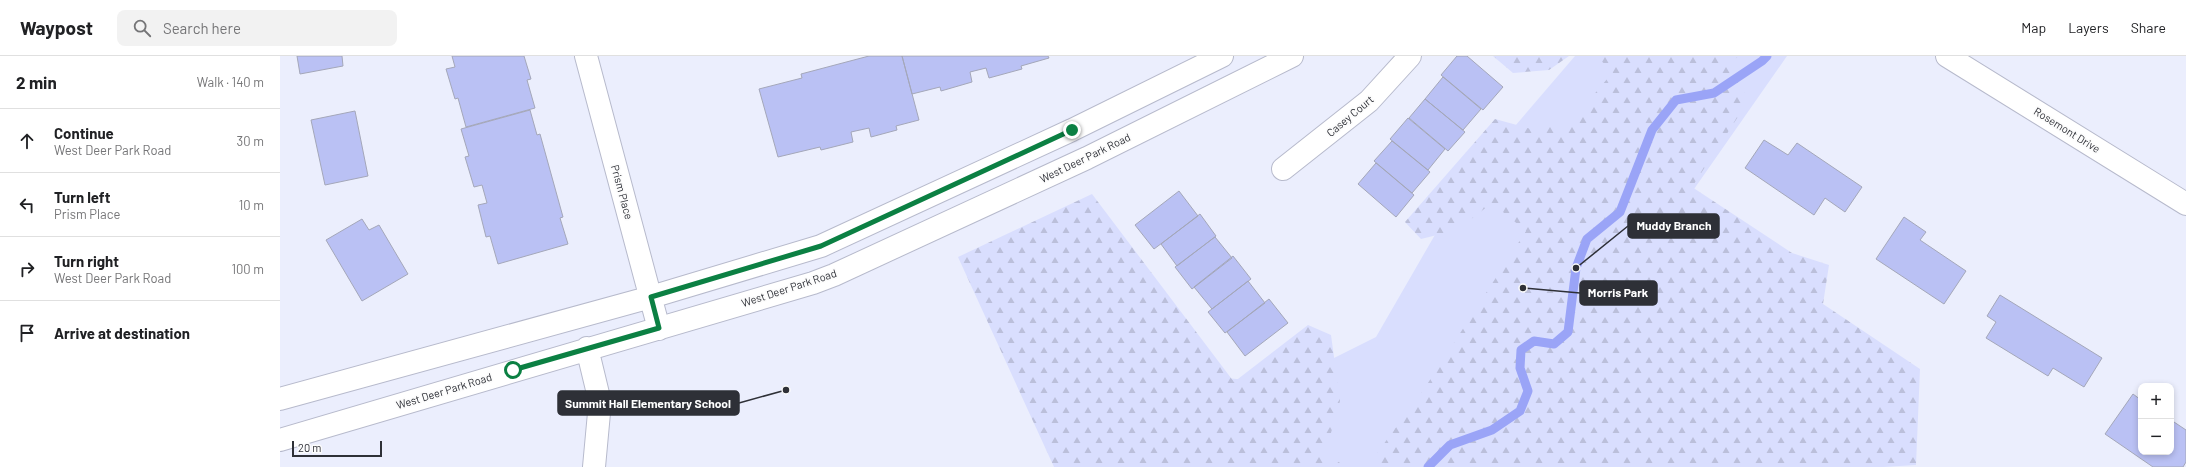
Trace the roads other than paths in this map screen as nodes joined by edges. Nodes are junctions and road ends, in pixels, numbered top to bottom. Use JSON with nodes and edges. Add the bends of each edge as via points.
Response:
{"nodes":[{"id":1,"x":586,"y":56,"type":"edge"},
{"id":2,"x":1222,"y":56,"type":"edge"},
{"id":3,"x":1292,"y":56,"type":"edge"},
{"id":4,"x":1410,"y":56,"type":"edge"},
{"id":5,"x":1947,"y":56,"type":"edge"},
{"id":6,"x":1283,"y":169,"type":"dead end"},
{"id":7,"x":2186,"y":204,"type":"edge"},
{"id":8,"x":651,"y":297,"type":"junction"},
{"id":9,"x":659,"y":328,"type":"junction"},
{"id":10,"x":587,"y":348,"type":"junction"},
{"id":11,"x":280,"y":399,"type":"edge"},
{"id":12,"x":280,"y":440,"type":"edge"},
{"id":13,"x":594,"y":467,"type":"edge"}],
"edges":[{"from":1,"to":8,"type":"street","name":"Prism Place"},
{"from":2,"to":8,"type":"street","via":[[1072,130],[821,246]]},
{"from":3,"to":9,"type":"street","name":"West Deer Park Road","via":[[1087,158],[834,275]]},
{"from":4,"to":6,"type":"street","name":"Casey Court","via":[[1369,101]]},
{"from":5,"to":7,"type":"street","name":"Rosemont Drive"},
{"from":8,"to":9,"type":"street","name":"Prism Place"},
{"from":8,"to":11,"type":"street"},
{"from":9,"to":10,"type":"street","name":"West Deer Park Road"},
{"from":10,"to":12,"type":"street","name":"West Deer Park Road"},
{"from":10,"to":13,"type":"street","via":[[600,402]]}]}
